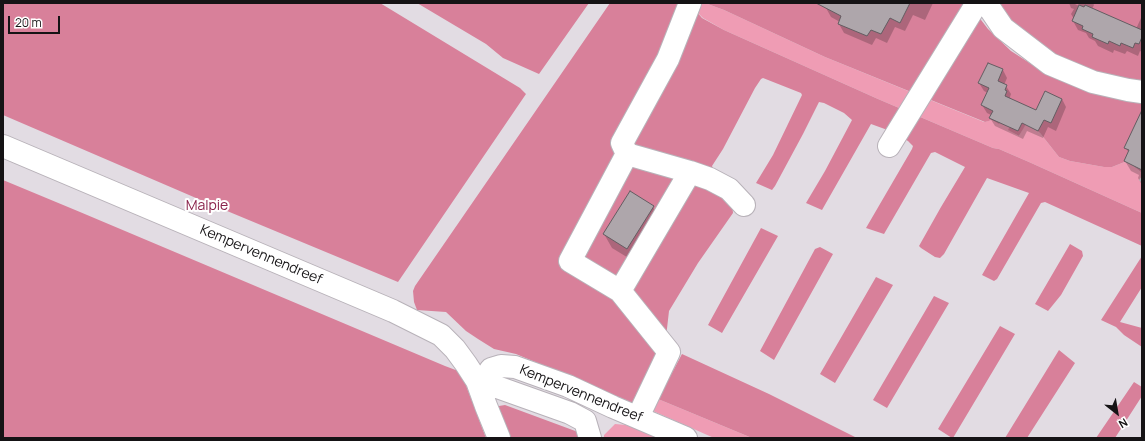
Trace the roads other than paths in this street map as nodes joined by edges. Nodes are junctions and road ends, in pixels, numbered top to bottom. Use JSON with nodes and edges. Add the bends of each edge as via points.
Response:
{"nodes":[{"id":1,"x":690,"y":3,"type":"edge"},
{"id":2,"x":977,"y":3,"type":"edge"},
{"id":3,"x":986,"y":3,"type":"edge"},
{"id":4,"x":1142,"y":92,"type":"edge"},
{"id":5,"x":3,"y":146,"type":"edge"},
{"id":6,"x":889,"y":146,"type":"dead end"},
{"id":7,"x":627,"y":154,"type":"junction"},
{"id":8,"x":690,"y":172,"type":"junction"},
{"id":9,"x":744,"y":205,"type":"dead end"},
{"id":10,"x":620,"y":291,"type":"junction"},
{"id":11,"x":481,"y":379,"type":"junction"},
{"id":12,"x":613,"y":407,"type":"junction"},
{"id":13,"x":638,"y":417,"type":"junction"},
{"id":14,"x":588,"y":430,"type":"edge"},
{"id":15,"x":498,"y":438,"type":"edge"},
{"id":16,"x":686,"y":438,"type":"edge"}],
"edges":[{"from":1,"to":7,"type":"street","via":[[668,59],[622,143]]},
{"from":2,"to":6,"type":"street"},
{"from":3,"to":4,"type":"street","via":[[1003,28],[1050,64],[1093,82]]},
{"from":5,"to":11,"type":"street","name":"Kempervennendreef","via":[[400,314],[441,335]]},
{"from":7,"to":8,"type":"street"},
{"from":7,"to":10,"type":"street","via":[[570,261]]},
{"from":8,"to":9,"type":"street","via":[[729,189]]},
{"from":8,"to":10,"type":"street"},
{"from":10,"to":13,"type":"street","via":[[669,352]]},
{"from":11,"to":12,"type":"street","name":"Kempervennendreef","via":[[491,369],[501,366],[515,367],[568,386]]},
{"from":11,"to":14,"type":"street","via":[[570,413]]},
{"from":11,"to":15,"type":"street","name":"Kempervennendreef","via":[[486,406]]},
{"from":12,"to":13,"type":"street","name":"Kempervennendreef"},
{"from":12,"to":14,"type":"street"},
{"from":13,"to":16,"type":"street","name":"Kempervennendreef"}]}
